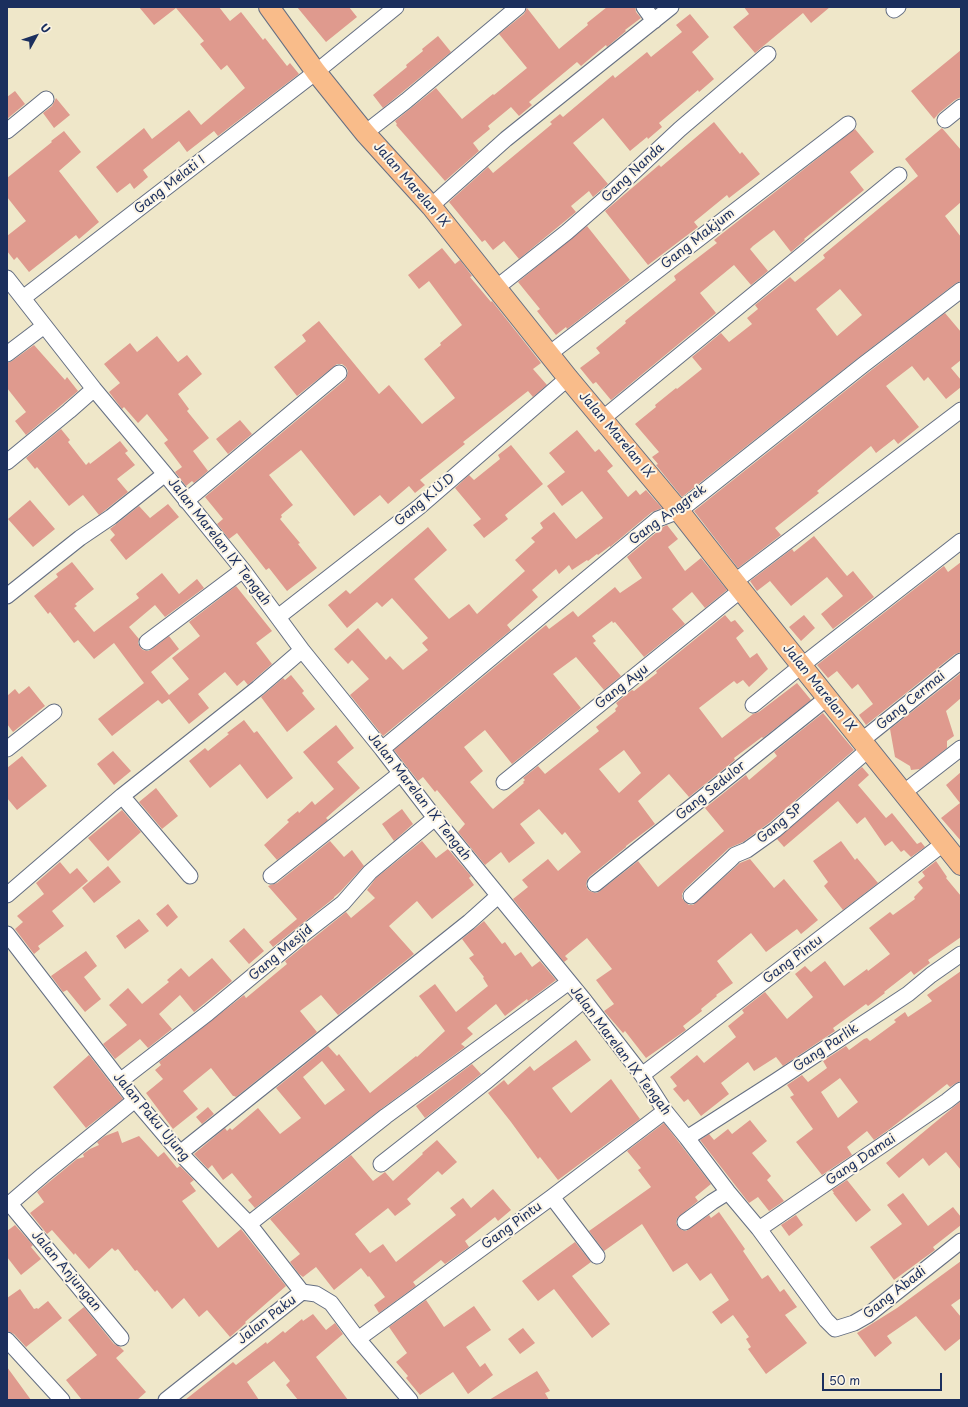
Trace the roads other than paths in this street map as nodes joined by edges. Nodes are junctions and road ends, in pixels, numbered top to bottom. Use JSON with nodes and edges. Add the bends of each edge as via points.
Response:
{"nodes":[{"id":1,"x":269,"y":7,"type":"edge"},
{"id":2,"x":396,"y":7,"type":"edge"},
{"id":3,"x":518,"y":7,"type":"edge"},
{"id":4,"x":644,"y":7,"type":"edge"},
{"id":5,"x":671,"y":7,"type":"edge"},
{"id":6,"x":654,"y":21,"type":"junction"},
{"id":7,"x":768,"y":54,"type":"dead end"},
{"id":8,"x":316,"y":72,"type":"junction"},
{"id":9,"x":46,"y":99,"type":"dead end"},
{"id":10,"x":961,"y":107,"type":"edge"},
{"id":11,"x":945,"y":120,"type":"dead end"},
{"id":12,"x":848,"y":124,"type":"dead end"},
{"id":13,"x":7,"y":131,"type":"edge"},
{"id":14,"x":365,"y":133,"type":"junction"},
{"id":15,"x":899,"y":175,"type":"dead end"},
{"id":16,"x":431,"y":206,"type":"junction"},
{"id":17,"x":7,"y":278,"type":"edge"},
{"id":18,"x":496,"y":288,"type":"junction"},
{"id":19,"x":961,"y":290,"type":"edge"},
{"id":20,"x":23,"y":298,"type":"junction"},
{"id":21,"x":44,"y":326,"type":"junction"},
{"id":22,"x":7,"y":354,"type":"edge"},
{"id":23,"x":549,"y":354,"type":"junction"},
{"id":24,"x":339,"y":373,"type":"dead end"},
{"id":25,"x":568,"y":378,"type":"junction"},
{"id":26,"x":94,"y":388,"type":"junction"},
{"id":27,"x":961,"y":410,"type":"edge"},
{"id":28,"x":602,"y":419,"type":"junction"},
{"id":29,"x":7,"y":462,"type":"edge"},
{"id":30,"x":166,"y":474,"type":"junction"},
{"id":31,"x":186,"y":501,"type":"junction"},
{"id":32,"x":679,"y":511,"type":"junction"},
{"id":33,"x":961,"y":541,"type":"edge"},
{"id":34,"x":243,"y":570,"type":"junction"},
{"id":35,"x":738,"y":586,"type":"junction"},
{"id":36,"x":7,"y":596,"type":"edge"},
{"id":37,"x":278,"y":617,"type":"junction"},
{"id":38,"x":147,"y":642,"type":"dead end"},
{"id":39,"x":302,"y":650,"type":"junction"},
{"id":40,"x":961,"y":661,"type":"edge"},
{"id":41,"x":801,"y":666,"type":"junction"},
{"id":42,"x":827,"y":698,"type":"junction"},
{"id":43,"x":753,"y":705,"type":"dead end"},
{"id":44,"x":54,"y":712,"type":"dead end"},
{"id":45,"x":865,"y":745,"type":"junction"},
{"id":46,"x":961,"y":748,"type":"edge"},
{"id":47,"x":7,"y":749,"type":"edge"},
{"id":48,"x":382,"y":749,"type":"junction"},
{"id":49,"x":401,"y":773,"type":"junction"},
{"id":50,"x":504,"y":782,"type":"dead end"},
{"id":51,"x":903,"y":793,"type":"junction"},
{"id":52,"x":122,"y":796,"type":"junction"},
{"id":53,"x":435,"y":818,"type":"junction"},
{"id":54,"x":943,"y":844,"type":"junction"},
{"id":55,"x":961,"y":865,"type":"edge"},
{"id":56,"x":190,"y":876,"type":"dead end"},
{"id":57,"x":271,"y":876,"type":"dead end"},
{"id":58,"x":595,"y":884,"type":"dead end"},
{"id":59,"x":7,"y":895,"type":"edge"},
{"id":60,"x":498,"y":896,"type":"junction"},
{"id":61,"x":691,"y":896,"type":"dead end"},
{"id":62,"x":7,"y":934,"type":"edge"},
{"id":63,"x":961,"y":954,"type":"edge"},
{"id":64,"x":569,"y":982,"type":"junction"},
{"id":65,"x":584,"y":1000,"type":"junction"},
{"id":66,"x":642,"y":1075,"type":"junction"},
{"id":67,"x":120,"y":1081,"type":"junction"},
{"id":68,"x":961,"y":1090,"type":"edge"},
{"id":69,"x":135,"y":1100,"type":"junction"},
{"id":70,"x":665,"y":1111,"type":"junction"},
{"id":71,"x":687,"y":1138,"type":"junction"},
{"id":72,"x":180,"y":1153,"type":"junction"},
{"id":73,"x":381,"y":1164,"type":"dead end"},
{"id":74,"x":728,"y":1192,"type":"junction"},
{"id":75,"x":552,"y":1197,"type":"junction"},
{"id":76,"x":9,"y":1205,"type":"edge"},
{"id":77,"x":685,"y":1222,"type":"dead end"},
{"id":78,"x":249,"y":1224,"type":"junction"},
{"id":79,"x":759,"y":1229,"type":"junction"},
{"id":80,"x":961,"y":1241,"type":"edge"},
{"id":81,"x":597,"y":1256,"type":"dead end"},
{"id":82,"x":302,"y":1292,"type":"junction"},
{"id":83,"x":826,"y":1320,"type":"joint"},
{"id":84,"x":121,"y":1338,"type":"dead end"},
{"id":85,"x":358,"y":1339,"type":"junction"},
{"id":86,"x":7,"y":1340,"type":"edge"},
{"id":87,"x":62,"y":1400,"type":"edge"},
{"id":88,"x":166,"y":1400,"type":"edge"},
{"id":89,"x":410,"y":1400,"type":"edge"}],
"edges":[{"from":1,"to":8,"type":"main road","name":"Jalan Marelan IX"},
{"from":2,"to":8,"type":"street","name":"Gang Melati I"},
{"from":3,"to":14,"type":"street"},
{"from":4,"to":6,"type":"street"},
{"from":5,"to":6,"type":"street"},
{"from":6,"to":16,"type":"street","via":[[506,139]]},
{"from":7,"to":18,"type":"street","name":"Gang Nanda","via":[[680,129],[606,198]]},
{"from":8,"to":14,"type":"main road","name":"Jalan Marelan IX"},
{"from":8,"to":20,"type":"street","name":"Gang Melati I"},
{"from":9,"to":13,"type":"street"},
{"from":10,"to":11,"type":"street"},
{"from":12,"to":23,"type":"street","name":"Gang Makjum"},
{"from":14,"to":16,"type":"main road","name":"Jalan Marelan IX"},
{"from":15,"to":28,"type":"street"},
{"from":16,"to":18,"type":"main road","name":"Jalan Marelan IX"},
{"from":17,"to":20,"type":"street","name":"Jalan Marelan IX Tengah"},
{"from":18,"to":23,"type":"main road","name":"Jalan Marelan IX"},
{"from":19,"to":32,"type":"street","name":"Gang Anggrek"},
{"from":20,"to":21,"type":"street","name":"Jalan Marelan IX Tengah"},
{"from":21,"to":22,"type":"street"},
{"from":21,"to":26,"type":"street","name":"Jalan Marelan IX Tengah"},
{"from":23,"to":25,"type":"main road","name":"Jalan Marelan IX"},
{"from":24,"to":31,"type":"street"},
{"from":25,"to":28,"type":"main road","name":"Jalan Marelan IX"},
{"from":25,"to":37,"type":"street","name":"Gang K.U.D","via":[[419,507]]},
{"from":26,"to":29,"type":"street"},
{"from":26,"to":30,"type":"street","name":"Jalan Marelan IX Tengah"},
{"from":27,"to":35,"type":"street","name":"Gang Ayu"},
{"from":28,"to":32,"type":"main road","name":"Jalan Marelan IX"},
{"from":30,"to":31,"type":"street","name":"Jalan Marelan IX Tengah"},
{"from":30,"to":36,"type":"street"},
{"from":31,"to":34,"type":"street","name":"Jalan Marelan IX Tengah"},
{"from":32,"to":35,"type":"main road","name":"Jalan Marelan IX"},
{"from":32,"to":48,"type":"street","name":"Gang Anggrek","via":[[658,519]]},
{"from":33,"to":41,"type":"street"},
{"from":34,"to":37,"type":"street","name":"Jalan Marelan IX Tengah"},
{"from":34,"to":38,"type":"street"},
{"from":35,"to":41,"type":"main road","name":"Jalan Marelan IX"},
{"from":35,"to":50,"type":"street","name":"Gang Ayu"},
{"from":37,"to":39,"type":"street","name":"Jalan Marelan IX Tengah"},
{"from":39,"to":48,"type":"street","name":"Jalan Marelan IX Tengah"},
{"from":39,"to":52,"type":"street"},
{"from":40,"to":45,"type":"street","name":"Gang Cermai"},
{"from":41,"to":42,"type":"main road","name":"Jalan Marelan IX"},
{"from":41,"to":43,"type":"street"},
{"from":42,"to":45,"type":"main road","name":"Jalan Marelan IX"},
{"from":42,"to":58,"type":"street","name":"Gang Sedulor"},
{"from":44,"to":47,"type":"street"},
{"from":45,"to":51,"type":"main road","name":"Jalan Marelan IX"},
{"from":45,"to":61,"type":"street","name":"Gang SP","via":[[775,830],[747,850],[735,855]]},
{"from":46,"to":51,"type":"street"},
{"from":48,"to":49,"type":"street","name":"Jalan Marelan IX Tengah"},
{"from":49,"to":53,"type":"street","name":"Jalan Marelan IX Tengah"},
{"from":49,"to":57,"type":"street"},
{"from":51,"to":54,"type":"main road","name":"Jalan Marelan IX"},
{"from":52,"to":56,"type":"street"},
{"from":52,"to":59,"type":"street"},
{"from":53,"to":60,"type":"street","name":"Jalan Marelan IX Tengah"},
{"from":53,"to":67,"type":"street","name":"Gang Mesjid","via":[[370,872],[343,903]]},
{"from":54,"to":55,"type":"main road","name":"Jalan Marelan IX"},
{"from":54,"to":66,"type":"street","name":"Gang Pintu"},
{"from":60,"to":64,"type":"street","name":"Jalan Marelan IX Tengah"},
{"from":60,"to":72,"type":"street"},
{"from":62,"to":67,"type":"street","name":"Jalan Paku Ujung"},
{"from":63,"to":71,"type":"street","name":"Gang Parlik","via":[[908,994]]},
{"from":64,"to":65,"type":"street","name":"Jalan Marelan IX Tengah"},
{"from":64,"to":78,"type":"street","via":[[386,1116]]},
{"from":65,"to":66,"type":"street","name":"Jalan Marelan IX Tengah"},
{"from":65,"to":73,"type":"street"},
{"from":66,"to":70,"type":"street","name":"Jalan Marelan IX Tengah"},
{"from":67,"to":69,"type":"street","name":"Jalan Paku Ujung"},
{"from":68,"to":79,"type":"street","name":"Gang Damai"},
{"from":69,"to":72,"type":"street","name":"Jalan Paku Ujung","via":[[159,1136]]},
{"from":69,"to":76,"type":"street","via":[[47,1180]]},
{"from":70,"to":71,"type":"street","name":"Jalan Marelan IX Tengah"},
{"from":70,"to":75,"type":"street","name":"Gang Pintu"},
{"from":71,"to":74,"type":"street","name":"Jalan Marelan IX Tengah"},
{"from":72,"to":78,"type":"street","name":"Jalan Paku Ujung"},
{"from":74,"to":77,"type":"street"},
{"from":74,"to":79,"type":"street","name":"Jalan Marelan IX Tengah"},
{"from":75,"to":81,"type":"street"},
{"from":75,"to":85,"type":"street","name":"Gang Pintu"},
{"from":76,"to":84,"type":"street","name":"Jalan Anjungan"},
{"from":78,"to":82,"type":"street","name":"Jalan Paku Ujung"},
{"from":79,"to":83,"type":"street","name":"Jalan Marelan IX Tengah"},
{"from":80,"to":83,"type":"street","name":"Gang Abadi","via":[[868,1316],[835,1329]]},
{"from":82,"to":85,"type":"street","name":"Jalan Paku","via":[[316,1294],[331,1303]]},
{"from":82,"to":88,"type":"street","name":"Jalan Paku"},
{"from":85,"to":89,"type":"street","name":"Jalan Paku"},
{"from":86,"to":87,"type":"street"}]}
